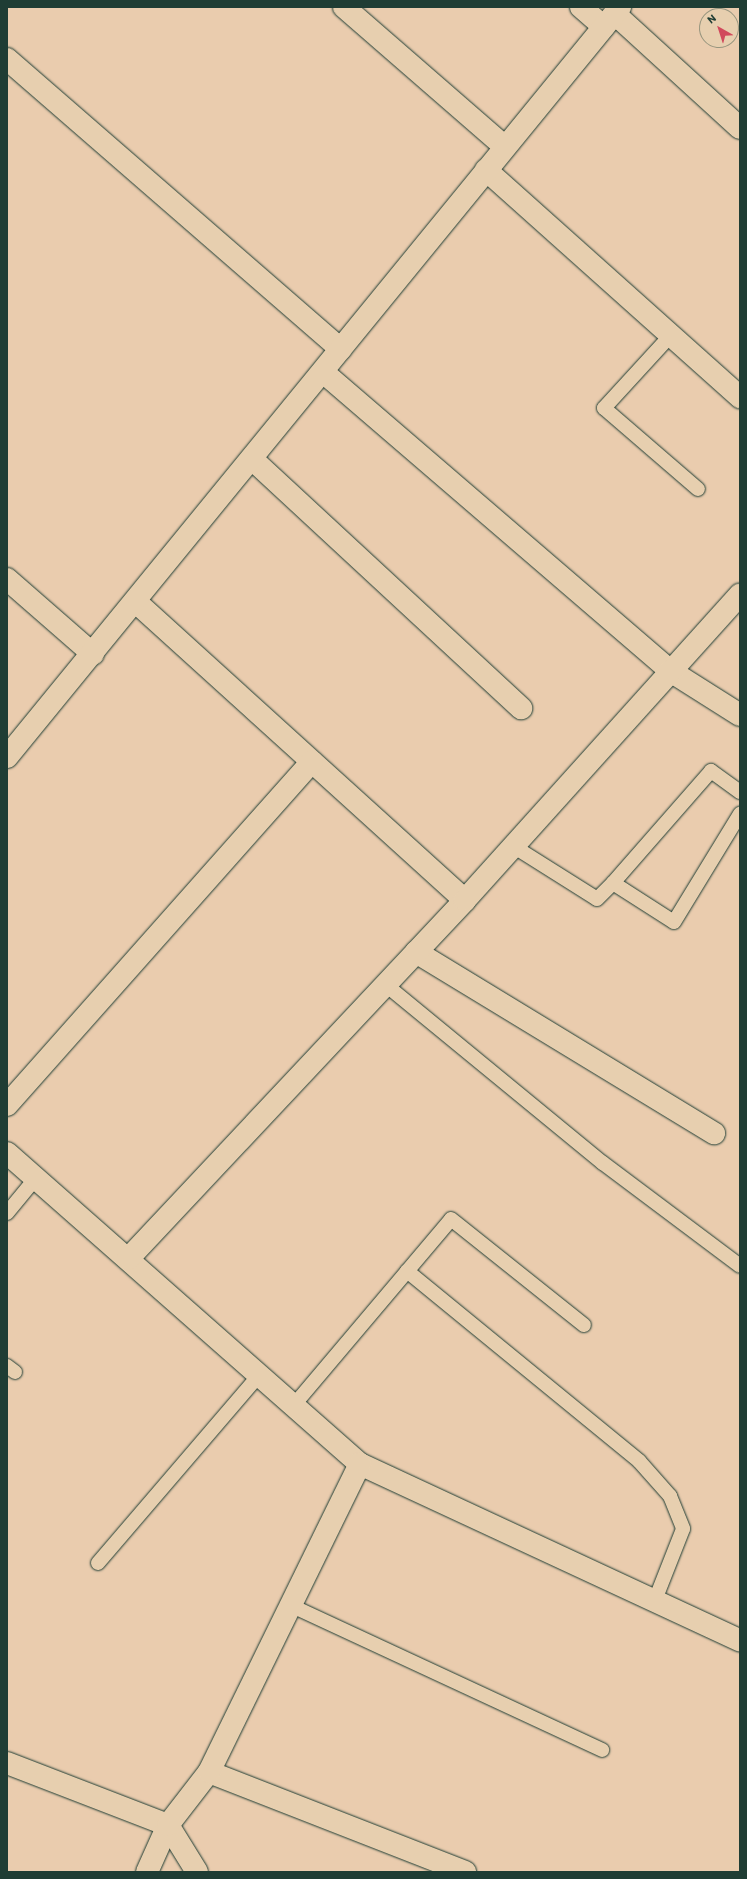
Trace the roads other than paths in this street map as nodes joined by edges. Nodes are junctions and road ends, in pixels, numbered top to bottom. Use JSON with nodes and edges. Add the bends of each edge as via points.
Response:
{"nodes":[{"id":1,"x":344,"y":7,"type":"edge"},
{"id":2,"x":581,"y":7,"type":"edge"},
{"id":3,"x":613,"y":16,"type":"edge"},
{"id":4,"x":7,"y":59,"type":"edge"},
{"id":5,"x":740,"y":128,"type":"edge"},
{"id":6,"x":505,"y":147,"type":"junction"},
{"id":7,"x":486,"y":170,"type":"junction"},
{"id":8,"x":671,"y":335,"type":"junction"},
{"id":9,"x":341,"y":349,"type":"junction"},
{"id":10,"x":323,"y":372,"type":"junction"},
{"id":11,"x":740,"y":397,"type":"edge"},
{"id":12,"x":252,"y":459,"type":"junction"},
{"id":13,"x":698,"y":489,"type":"dead end"},
{"id":14,"x":7,"y":579,"type":"edge"},
{"id":15,"x":740,"y":595,"type":"edge"},
{"id":16,"x":136,"y":602,"type":"junction"},
{"id":17,"x":93,"y":654,"type":"junction"},
{"id":18,"x":672,"y":672,"type":"junction"},
{"id":19,"x":521,"y":708,"type":"dead end"},
{"id":20,"x":740,"y":715,"type":"edge"},
{"id":21,"x":7,"y":757,"type":"edge"},
{"id":22,"x":312,"y":762,"type":"junction"},
{"id":23,"x":740,"y":792,"type":"edge"},
{"id":24,"x":740,"y":814,"type":"edge"},
{"id":25,"x":513,"y":846,"type":"junction"},
{"id":26,"x":612,"y":883,"type":"junction"},
{"id":27,"x":465,"y":900,"type":"junction"},
{"id":28,"x":416,"y":952,"type":"junction"},
{"id":29,"x":386,"y":985,"type":"junction"},
{"id":30,"x":7,"y":1105,"type":"edge"},
{"id":31,"x":714,"y":1133,"type":"dead end"},
{"id":32,"x":7,"y":1153,"type":"edge"},
{"id":33,"x":36,"y":1178,"type":"junction"},
{"id":34,"x":7,"y":1213,"type":"edge"},
{"id":35,"x":128,"y":1259,"type":"junction"},
{"id":36,"x":740,"y":1266,"type":"edge"},
{"id":37,"x":407,"y":1271,"type":"junction"},
{"id":38,"x":584,"y":1325,"type":"dead end"},
{"id":39,"x":259,"y":1375,"type":"junction"},
{"id":40,"x":294,"y":1405,"type":"junction"},
{"id":41,"x":360,"y":1464,"type":"junction"},
{"id":42,"x":98,"y":1563,"type":"dead end"},
{"id":43,"x":655,"y":1600,"type":"junction"},
{"id":44,"x":292,"y":1606,"type":"junction"},
{"id":45,"x":740,"y":1640,"type":"edge"},
{"id":46,"x":602,"y":1750,"type":"dead end"},
{"id":47,"x":7,"y":1763,"type":"edge"},
{"id":48,"x":209,"y":1772,"type":"junction"},
{"id":49,"x":168,"y":1825,"type":"junction"},
{"id":50,"x":148,"y":1872,"type":"edge"},
{"id":51,"x":197,"y":1872,"type":"edge"},
{"id":52,"x":465,"y":1872,"type":"edge"}],
"edges":[{"from":1,"to":6,"type":"street"},
{"from":2,"to":3,"type":"street"},
{"from":3,"to":5,"type":"street"},
{"from":3,"to":6,"type":"street"},
{"from":4,"to":9,"type":"street"},
{"from":6,"to":7,"type":"street"},
{"from":7,"to":8,"type":"street"},
{"from":7,"to":9,"type":"street"},
{"from":8,"to":11,"type":"street"},
{"from":8,"to":13,"type":"lane","via":[[604,408]]},
{"from":9,"to":10,"type":"street"},
{"from":10,"to":12,"type":"street"},
{"from":10,"to":18,"type":"street"},
{"from":12,"to":16,"type":"street"},
{"from":12,"to":19,"type":"street"},
{"from":14,"to":17,"type":"street"},
{"from":15,"to":18,"type":"street"},
{"from":16,"to":17,"type":"street"},
{"from":16,"to":22,"type":"street"},
{"from":17,"to":21,"type":"street"},
{"from":18,"to":20,"type":"street"},
{"from":18,"to":25,"type":"street"},
{"from":22,"to":27,"type":"street"},
{"from":22,"to":30,"type":"street"},
{"from":23,"to":26,"type":"lane","via":[[711,771]]},
{"from":24,"to":26,"type":"lane","via":[[674,922]]},
{"from":25,"to":26,"type":"lane","via":[[597,899]]},
{"from":25,"to":27,"type":"street"},
{"from":27,"to":28,"type":"street"},
{"from":28,"to":29,"type":"street"},
{"from":28,"to":31,"type":"street"},
{"from":29,"to":35,"type":"street"},
{"from":29,"to":36,"type":"lane","via":[[603,1163]]},
{"from":32,"to":33,"type":"street"},
{"from":33,"to":34,"type":"lane"},
{"from":33,"to":35,"type":"street"},
{"from":35,"to":39,"type":"street"},
{"from":37,"to":38,"type":"lane","via":[[451,1219]]},
{"from":37,"to":40,"type":"lane"},
{"from":37,"to":43,"type":"lane","via":[[639,1461],[670,1496],[683,1529]]},
{"from":39,"to":40,"type":"street"},
{"from":39,"to":42,"type":"lane"},
{"from":40,"to":41,"type":"street"},
{"from":41,"to":43,"type":"street"},
{"from":41,"to":44,"type":"street"},
{"from":43,"to":45,"type":"street"},
{"from":44,"to":46,"type":"lane"},
{"from":44,"to":48,"type":"street"},
{"from":47,"to":49,"type":"street"},
{"from":48,"to":49,"type":"street"},
{"from":48,"to":52,"type":"street"},
{"from":49,"to":50,"type":"street"},
{"from":49,"to":51,"type":"street"}]}
